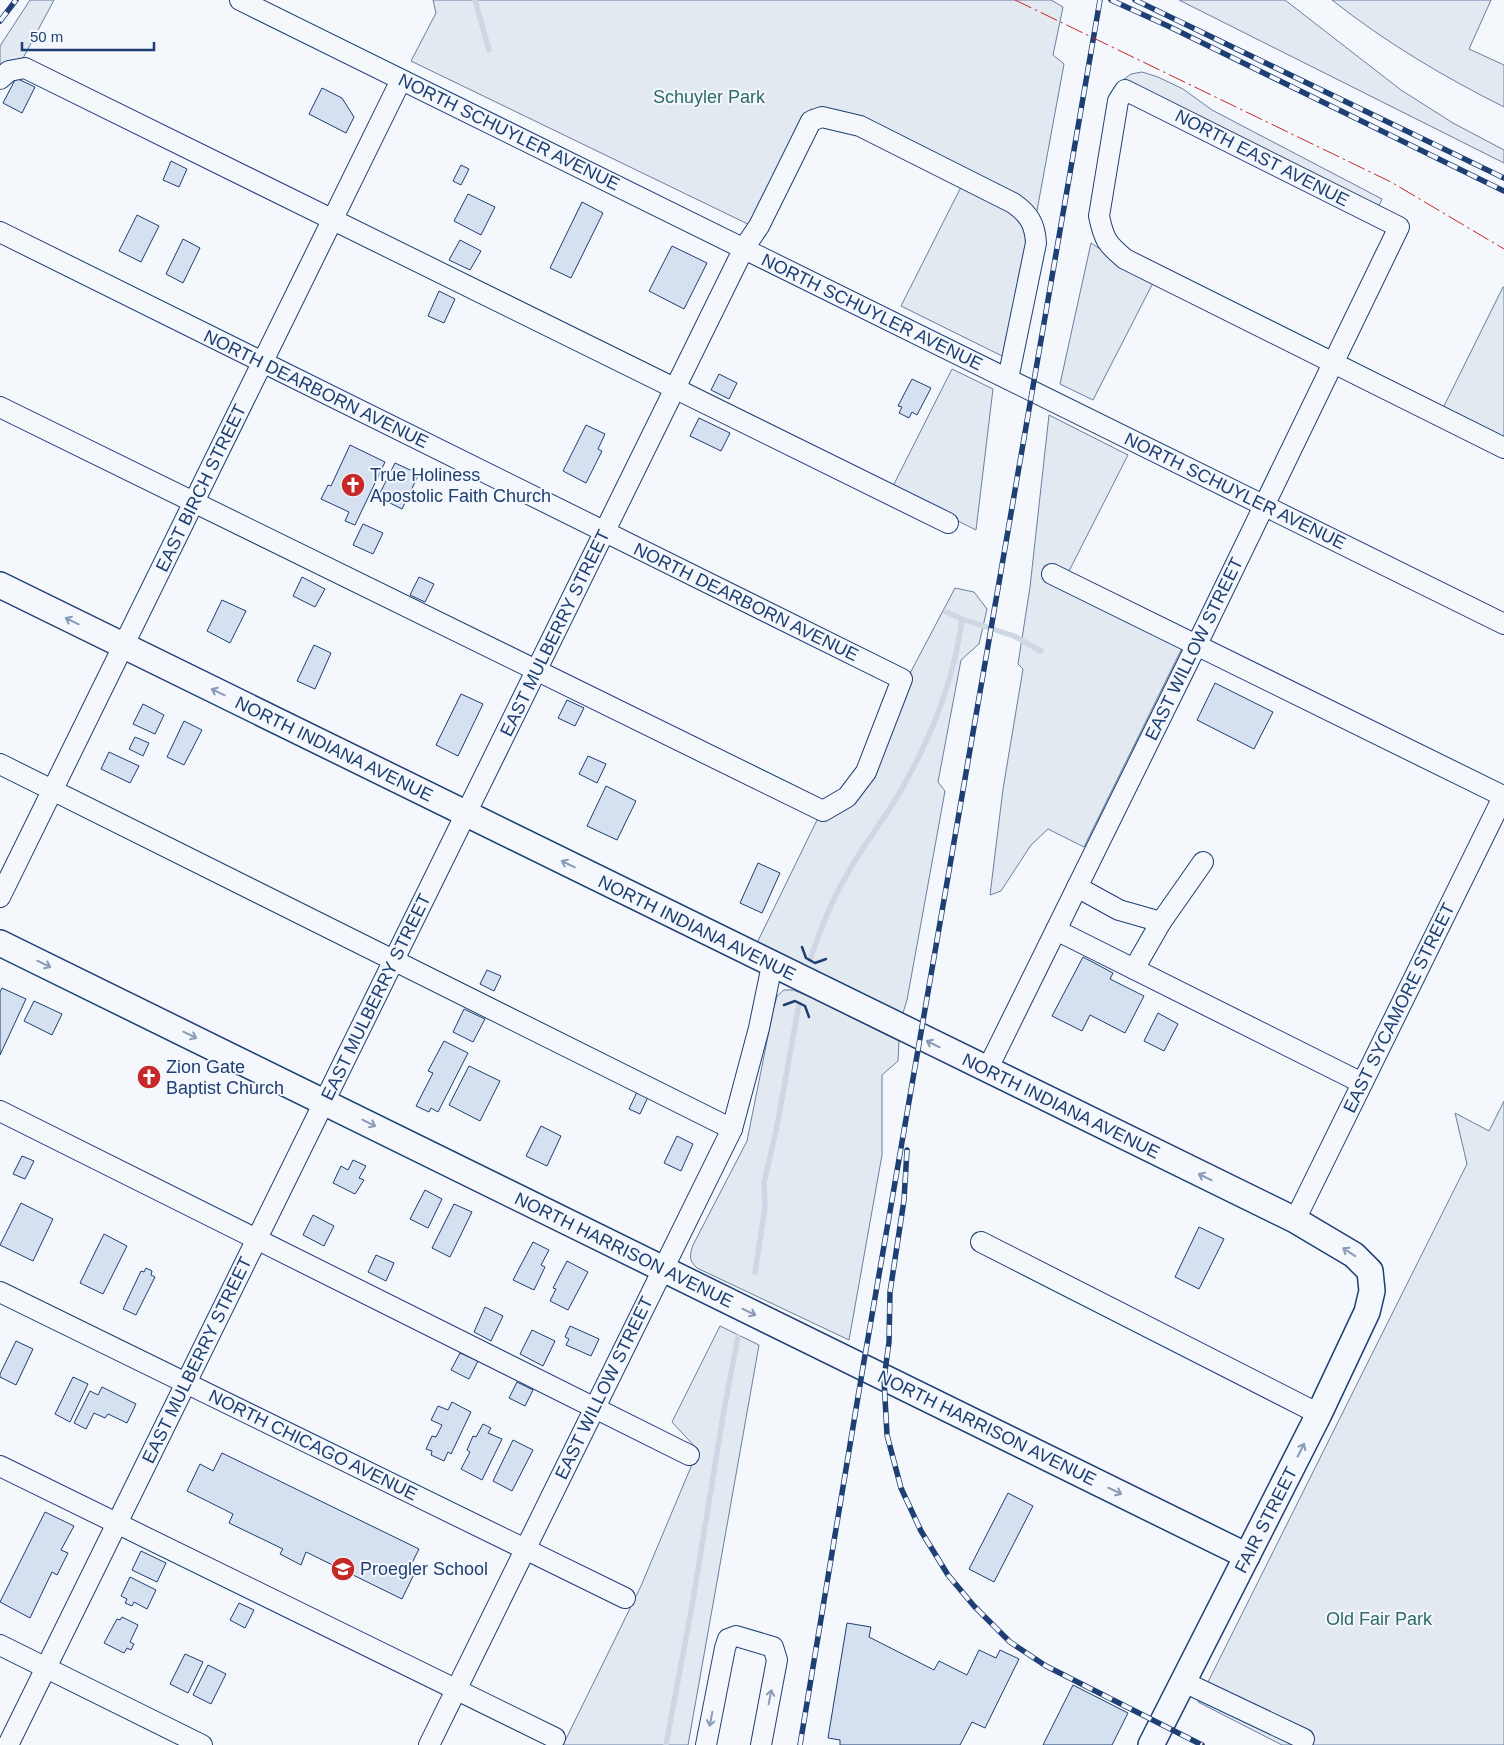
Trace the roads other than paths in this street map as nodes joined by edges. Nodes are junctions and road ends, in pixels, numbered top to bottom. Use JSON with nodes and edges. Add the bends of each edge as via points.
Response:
{"nodes":[{"id":1,"x":240,"y":0,"type":"edge"},
{"id":2,"x":0,"y":79,"type":"edge"},
{"id":3,"x":402,"y":80,"type":"junction"},
{"id":4,"x":333,"y":220,"type":"junction"},
{"id":5,"x":1399,"y":227,"type":"joint"},
{"id":6,"x":0,"y":232,"type":"edge"},
{"id":7,"x":744,"y":248,"type":"junction"},
{"id":8,"x":262,"y":362,"type":"junction"},
{"id":9,"x":1334,"y":363,"type":"junction"},
{"id":10,"x":1008,"y":379,"type":"junction"},
{"id":11,"x":675,"y":388,"type":"junction"},
{"id":12,"x":0,"y":407,"type":"edge"},
{"id":13,"x":1504,"y":448,"type":"edge"},
{"id":14,"x":194,"y":502,"type":"junction"},
{"id":15,"x":1265,"y":506,"type":"junction"},
{"id":16,"x":948,"y":523,"type":"dead end"},
{"id":17,"x":604,"y":532,"type":"junction"},
{"id":18,"x":1052,"y":574,"type":"dead end"},
{"id":19,"x":0,"y":585,"type":"edge"},
{"id":20,"x":1504,"y":624,"type":"edge"},
{"id":21,"x":1196,"y":645,"type":"junction"},
{"id":22,"x":123,"y":646,"type":"junction"},
{"id":23,"x":536,"y":670,"type":"junction"},
{"id":24,"x":0,"y":764,"type":"edge"},
{"id":25,"x":52,"y":790,"type":"junction"},
{"id":26,"x":1504,"y":796,"type":"edge"},
{"id":27,"x":466,"y":814,"type":"junction"},
{"id":28,"x":1203,"y":862,"type":"dead end"},
{"id":29,"x":1077,"y":887,"type":"junction"},
{"id":30,"x":0,"y":896,"type":"edge"},
{"id":31,"x":1161,"y":922,"type":"junction"},
{"id":32,"x":1056,"y":930,"type":"junction"},
{"id":33,"x":0,"y":943,"type":"edge"},
{"id":34,"x":394,"y":961,"type":"junction"},
{"id":35,"x":772,"y":965,"type":"junction"},
{"id":36,"x":1134,"y":969,"type":"junction"},
{"id":37,"x":987,"y":1070,"type":"junction"},
{"id":38,"x":1362,"y":1083,"type":"junction"},
{"id":39,"x":325,"y":1101,"type":"junction"},
{"id":40,"x":0,"y":1111,"type":"edge"},
{"id":41,"x":732,"y":1129,"type":"junction"},
{"id":42,"x":1295,"y":1220,"type":"junction"},
{"id":43,"x":257,"y":1239,"type":"junction"},
{"id":44,"x":981,"y":1242,"type":"dead end"},
{"id":45,"x":662,"y":1270,"type":"junction"},
{"id":46,"x":1372,"y":1291,"type":"joint"},
{"id":47,"x":0,"y":1292,"type":"edge"},
{"id":48,"x":186,"y":1383,"type":"junction"},
{"id":49,"x":595,"y":1408,"type":"junction"},
{"id":50,"x":1319,"y":1414,"type":"junction"},
{"id":51,"x":689,"y":1455,"type":"dead end"},
{"id":52,"x":0,"y":1466,"type":"edge"},
{"id":53,"x":117,"y":1524,"type":"junction"},
{"id":54,"x":525,"y":1549,"type":"junction"},
{"id":55,"x":1247,"y":1556,"type":"junction"},
{"id":56,"x":625,"y":1598,"type":"dead end"},
{"id":57,"x":0,"y":1645,"type":"edge"},
{"id":58,"x":46,"y":1668,"type":"junction"},
{"id":59,"x":1184,"y":1682,"type":"junction"},
{"id":60,"x":456,"y":1689,"type":"junction"},
{"id":61,"x":555,"y":1738,"type":"dead end"},
{"id":62,"x":1304,"y":1739,"type":"dead end"},
{"id":63,"x":8,"y":1745,"type":"edge"},
{"id":64,"x":202,"y":1745,"type":"edge"},
{"id":65,"x":429,"y":1745,"type":"edge"},
{"id":66,"x":706,"y":1745,"type":"edge"},
{"id":67,"x":761,"y":1745,"type":"edge"},
{"id":68,"x":1151,"y":1745,"type":"edge"}],
"edges":[{"from":1,"to":3,"type":"street","name":"NORTH SCHUYLER AVENUE"},
{"from":2,"to":4,"type":"street","via":[[8,71],[25,68]]},
{"from":3,"to":4,"type":"street","name":"EAST BIRCH STREET"},
{"from":3,"to":7,"type":"street","name":"NORTH SCHUYLER AVENUE"},
{"from":4,"to":8,"type":"street","name":"EAST BIRCH STREET"},
{"from":4,"to":11,"type":"street"},
{"from":5,"to":9,"type":"street","name":"EAST WILLOW STREET"},
{"from":5,"to":9,"type":"street","name":"NORTH EAST AVENUE","via":[[1125,90],[1118,101],[1099,216],[1102,233],[1110,246],[1125,259]]},
{"from":6,"to":8,"type":"street","name":"NORTH DEARBORN AVENUE"},
{"from":7,"to":10,"type":"street","name":"NORTH SCHUYLER AVENUE"},
{"from":7,"to":10,"type":"street","name":"EAST MULBERRY STREET","via":[[811,120],[822,117],[860,126],[1013,203],[1030,220],[1036,244]]},
{"from":7,"to":11,"type":"street","name":"EAST MULBERRY STREET"},
{"from":8,"to":14,"type":"street","name":"EAST BIRCH STREET"},
{"from":8,"to":17,"type":"street","name":"NORTH DEARBORN AVENUE"},
{"from":9,"to":13,"type":"street"},
{"from":9,"to":15,"type":"street","name":"EAST WILLOW STREET"},
{"from":10,"to":15,"type":"street","name":"NORTH SCHUYLER AVENUE"},
{"from":11,"to":16,"type":"street"},
{"from":11,"to":17,"type":"street","name":"EAST MULBERRY STREET"},
{"from":12,"to":14,"type":"street"},
{"from":14,"to":22,"type":"street","name":"EAST BIRCH STREET"},
{"from":14,"to":23,"type":"street"},
{"from":15,"to":20,"type":"street","name":"NORTH SCHUYLER AVENUE"},
{"from":15,"to":21,"type":"street","name":"EAST WILLOW STREET"},
{"from":17,"to":23,"type":"street","name":"EAST MULBERRY STREET"},
{"from":17,"to":23,"type":"street","name":"NORTH DEARBORN AVENUE","via":[[902,679],[866,772],[846,797],[823,811]]},
{"from":18,"to":21,"type":"street"},
{"from":22,"to":19,"type":"main road","name":"NORTH INDIANA AVENUE","one_way":true},
{"from":21,"to":26,"type":"street"},
{"from":21,"to":29,"type":"street","name":"EAST WILLOW STREET"},
{"from":22,"to":25,"type":"street","name":"EAST BIRCH STREET"},
{"from":27,"to":22,"type":"main road","name":"NORTH INDIANA AVENUE","one_way":true},
{"from":23,"to":27,"type":"street","name":"EAST MULBERRY STREET"},
{"from":24,"to":25,"type":"street"},
{"from":25,"to":30,"type":"street","name":"EAST BIRCH STREET"},
{"from":25,"to":34,"type":"street"},
{"from":26,"to":38,"type":"street","name":"EAST SYCAMORE STREET"},
{"from":27,"to":34,"type":"street","name":"EAST MULBERRY STREET"},
{"from":35,"to":27,"type":"main road","name":"NORTH INDIANA AVENUE","one_way":true},
{"from":28,"to":31,"type":"street"},
{"from":29,"to":31,"type":"street","via":[[1120,910]]},
{"from":29,"to":32,"type":"street","name":"EAST WILLOW STREET"},
{"from":31,"to":36,"type":"street"},
{"from":32,"to":36,"type":"street"},
{"from":32,"to":37,"type":"street","name":"EAST WILLOW STREET"},
{"from":33,"to":39,"type":"main road","name":"NORTH HARRISON AVENUE","one_way":true},
{"from":34,"to":39,"type":"street","name":"EAST MULBERRY STREET"},
{"from":34,"to":41,"type":"street"},
{"from":37,"to":35,"type":"main road","name":"NORTH INDIANA AVENUE","one_way":true},
{"from":35,"to":41,"type":"street","name":"EAST WILLOW STREET"},
{"from":36,"to":38,"type":"street"},
{"from":42,"to":37,"type":"main road","name":"NORTH INDIANA AVENUE","one_way":true},
{"from":38,"to":42,"type":"street","name":"EAST SYCAMORE STREET"},
{"from":39,"to":43,"type":"street","name":"EAST MULBERRY STREET"},
{"from":39,"to":45,"type":"main road","name":"NORTH HARRISON AVENUE","one_way":true},
{"from":40,"to":43,"type":"street"},
{"from":41,"to":45,"type":"street","name":"EAST WILLOW STREET"},
{"from":46,"to":42,"type":"main road","name":"NORTH INDIANA AVENUE","one_way":true,"via":[[1370,1271],[1354,1254]]},
{"from":43,"to":48,"type":"street","name":"EAST MULBERRY STREET"},
{"from":43,"to":49,"type":"street"},
{"from":44,"to":50,"type":"street"},
{"from":45,"to":49,"type":"street","name":"EAST WILLOW STREET"},
{"from":45,"to":55,"type":"main road","name":"NORTH HARRISON AVENUE","one_way":true},
{"from":46,"to":50,"type":"main road","name":"FAIR STREET","via":[[1368,1312]]},
{"from":47,"to":48,"type":"street","name":"NORTH CHICAGO AVENUE"},
{"from":48,"to":53,"type":"street","name":"EAST MULBERRY STREET"},
{"from":48,"to":54,"type":"street","name":"NORTH CHICAGO AVENUE"},
{"from":49,"to":51,"type":"street"},
{"from":49,"to":54,"type":"street","name":"EAST WILLOW STREET"},
{"from":55,"to":50,"type":"main road","name":"FAIR STREET","one_way":true},
{"from":52,"to":53,"type":"street"},
{"from":53,"to":58,"type":"street","name":"EAST MULBERRY STREET"},
{"from":53,"to":60,"type":"street"},
{"from":54,"to":56,"type":"street","name":"NORTH CHICAGO AVENUE"},
{"from":54,"to":60,"type":"street","name":"EAST WILLOW STREET"},
{"from":55,"to":59,"type":"main road","name":"FAIR STREET"},
{"from":57,"to":58,"type":"street"},
{"from":58,"to":63,"type":"street","name":"EAST MULBERRY STREET"},
{"from":58,"to":64,"type":"street"},
{"from":59,"to":62,"type":"street"},
{"from":59,"to":68,"type":"main road","name":"FAIR STREET"},
{"from":60,"to":61,"type":"street"},
{"from":60,"to":65,"type":"street","name":"EAST WILLOW STREET"},
{"from":67,"to":66,"type":"street","one_way":true,"via":[[777,1660],[773,1647],[736,1636],[728,1639],[725,1648]]}]}
